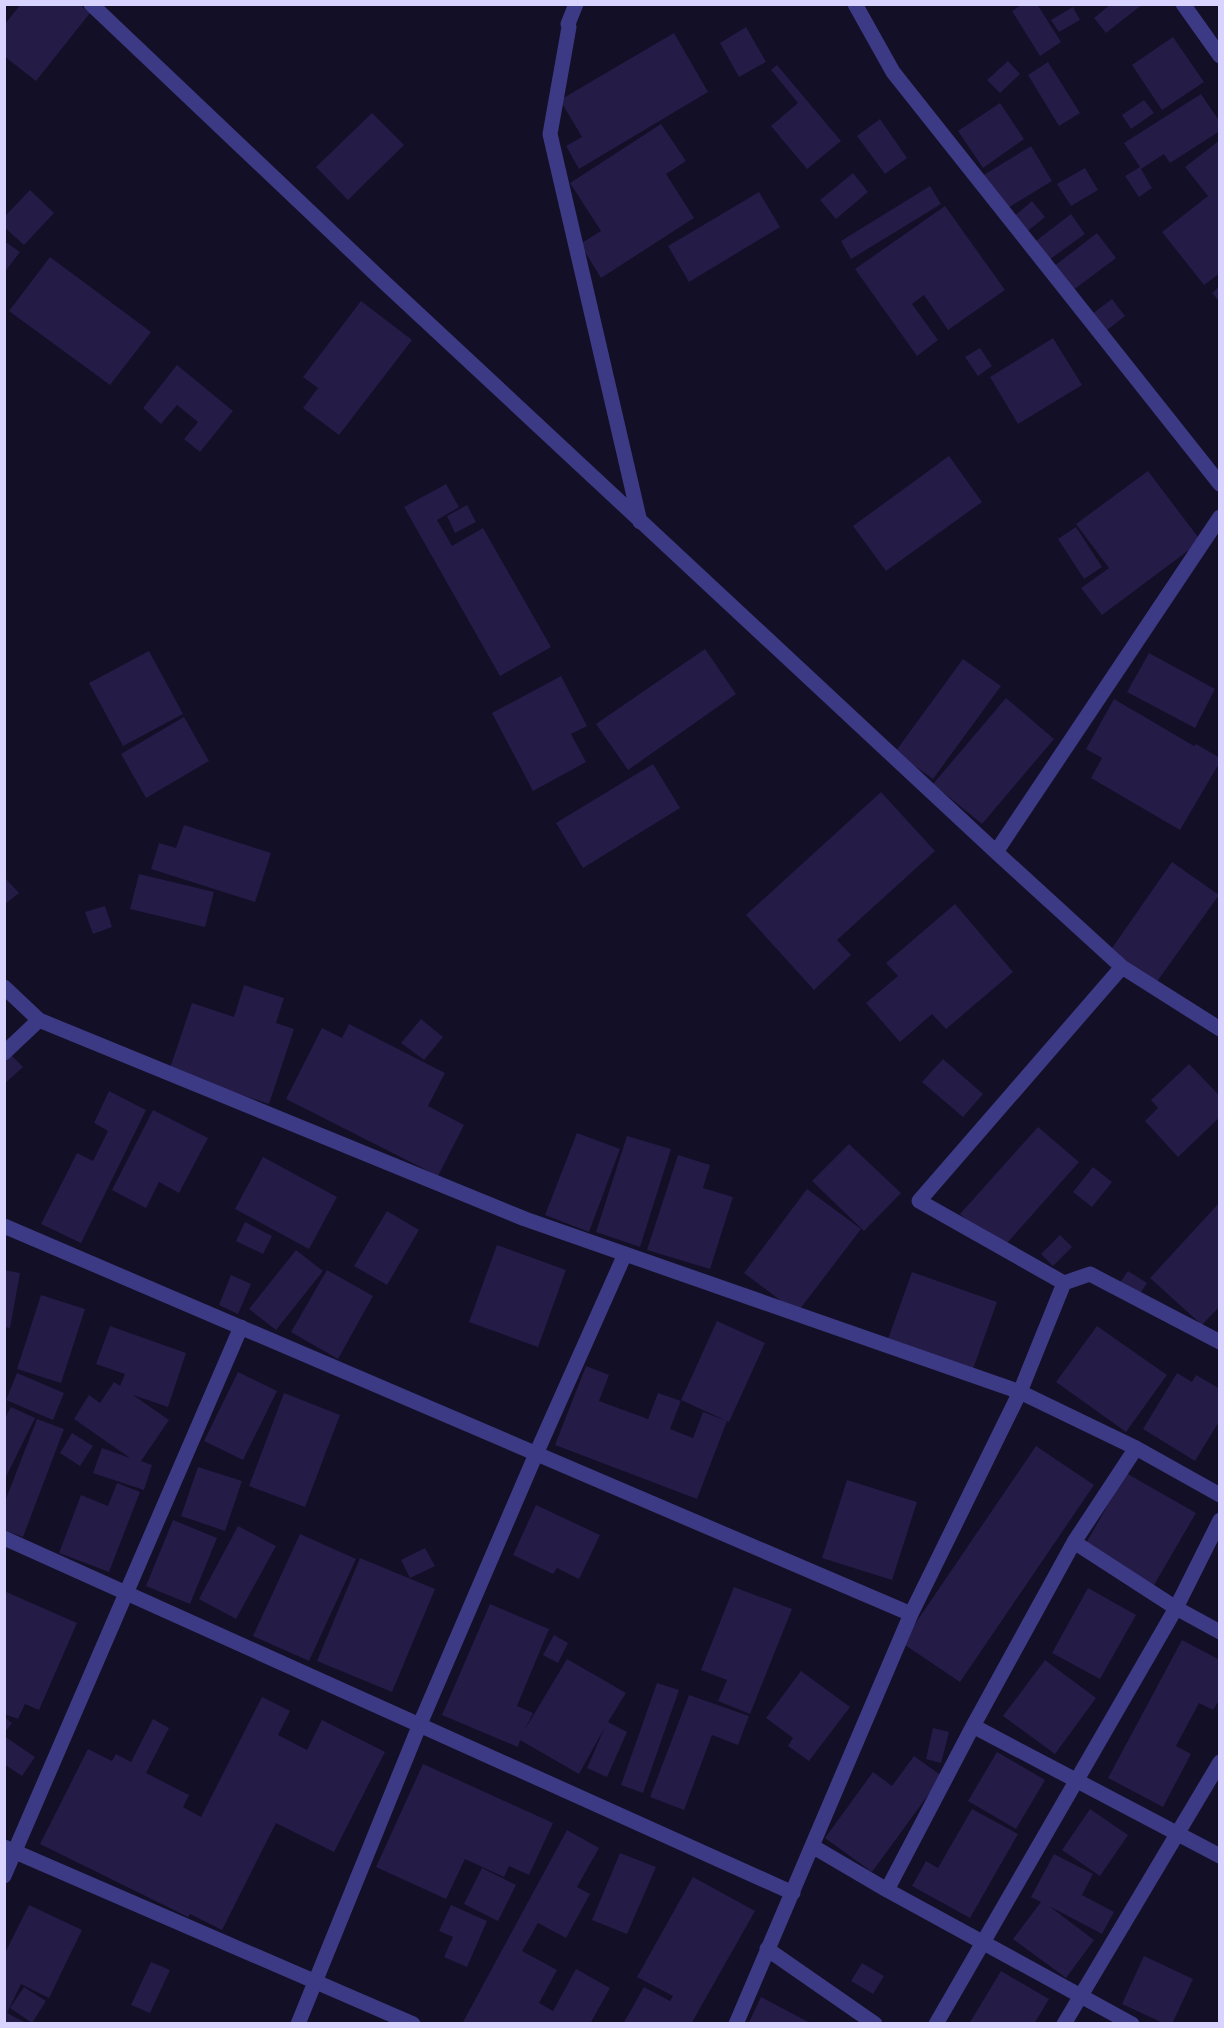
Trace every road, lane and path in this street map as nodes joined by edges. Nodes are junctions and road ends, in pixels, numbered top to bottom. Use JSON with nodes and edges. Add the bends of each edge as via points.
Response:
{"nodes":[{"id":1,"x":91,"y":4,"type":"edge"},
{"id":2,"x":576,"y":4,"type":"edge"},
{"id":3,"x":855,"y":4,"type":"edge"},
{"id":4,"x":1183,"y":4,"type":"edge"},
{"id":5,"x":1220,"y":56,"type":"edge"},
{"id":6,"x":1220,"y":484,"type":"edge"},
{"id":7,"x":1220,"y":517,"type":"edge"},
{"id":8,"x":641,"y":522,"type":"junction"},
{"id":9,"x":996,"y":852,"type":"junction"},
{"id":10,"x":1122,"y":967,"type":"junction"},
{"id":11,"x":4,"y":987,"type":"edge"},
{"id":12,"x":39,"y":1020,"type":"junction"},
{"id":13,"x":1220,"y":1029,"type":"edge"},
{"id":14,"x":4,"y":1053,"type":"edge"},
{"id":15,"x":4,"y":1226,"type":"edge"},
{"id":16,"x":625,"y":1254,"type":"junction"},
{"id":17,"x":1064,"y":1283,"type":"junction"},
{"id":18,"x":241,"y":1327,"type":"junction"},
{"id":19,"x":1220,"y":1342,"type":"edge"},
{"id":20,"x":1020,"y":1392,"type":"junction"},
{"id":21,"x":1136,"y":1448,"type":"junction"},
{"id":22,"x":536,"y":1454,"type":"junction"},
{"id":23,"x":1220,"y":1495,"type":"edge"},
{"id":24,"x":1220,"y":1520,"type":"edge"},
{"id":25,"x":4,"y":1538,"type":"edge"},
{"id":26,"x":1074,"y":1542,"type":"junction"},
{"id":27,"x":126,"y":1593,"type":"junction"},
{"id":28,"x":1176,"y":1608,"type":"junction"},
{"id":29,"x":911,"y":1614,"type":"junction"},
{"id":30,"x":1220,"y":1632,"type":"edge"},
{"id":31,"x":420,"y":1724,"type":"junction"},
{"id":32,"x":973,"y":1726,"type":"junction"},
{"id":33,"x":1220,"y":1762,"type":"edge"},
{"id":34,"x":1076,"y":1780,"type":"junction"},
{"id":35,"x":1177,"y":1833,"type":"junction"},
{"id":36,"x":812,"y":1846,"type":"junction"},
{"id":37,"x":10,"y":1850,"type":"edge"},
{"id":38,"x":1220,"y":1856,"type":"edge"},
{"id":39,"x":4,"y":1876,"type":"edge"},
{"id":40,"x":887,"y":1890,"type":"junction"},
{"id":41,"x":793,"y":1893,"type":"junction"},
{"id":42,"x":984,"y":1942,"type":"junction"},
{"id":43,"x":767,"y":1949,"type":"junction"},
{"id":44,"x":315,"y":1981,"type":"junction"},
{"id":45,"x":1081,"y":1995,"type":"junction"},
{"id":46,"x":298,"y":2024,"type":"edge"},
{"id":47,"x":413,"y":2024,"type":"edge"},
{"id":48,"x":736,"y":2024,"type":"edge"},
{"id":49,"x":874,"y":2024,"type":"edge"},
{"id":50,"x":936,"y":2024,"type":"edge"},
{"id":51,"x":1064,"y":2024,"type":"edge"},
{"id":52,"x":1132,"y":2024,"type":"edge"}],
"edges":[{"from":1,"to":8,"type":"street"},
{"from":2,"to":8,"type":"street","via":[[568,24],[550,134]]},
{"from":3,"to":6,"type":"street","via":[[893,72]]},
{"from":4,"to":5,"type":"street"},
{"from":7,"to":9,"type":"street"},
{"from":8,"to":9,"type":"street"},
{"from":9,"to":10,"type":"street"},
{"from":10,"to":13,"type":"street"},
{"from":10,"to":17,"type":"street","via":[[919,1202]]},
{"from":11,"to":12,"type":"street"},
{"from":12,"to":14,"type":"street"},
{"from":12,"to":16,"type":"street","via":[[525,1219]]},
{"from":15,"to":18,"type":"street"},
{"from":16,"to":20,"type":"street"},
{"from":16,"to":22,"type":"street"},
{"from":17,"to":19,"type":"street","via":[[1090,1274]]},
{"from":17,"to":20,"type":"street"},
{"from":18,"to":22,"type":"street"},
{"from":18,"to":27,"type":"street"},
{"from":20,"to":21,"type":"street"},
{"from":20,"to":29,"type":"street"},
{"from":21,"to":23,"type":"street"},
{"from":21,"to":26,"type":"street"},
{"from":22,"to":29,"type":"street"},
{"from":22,"to":31,"type":"street"},
{"from":24,"to":28,"type":"street"},
{"from":25,"to":27,"type":"street"},
{"from":26,"to":28,"type":"street"},
{"from":26,"to":32,"type":"street"},
{"from":27,"to":31,"type":"street"},
{"from":27,"to":37,"type":"street"},
{"from":28,"to":30,"type":"street"},
{"from":28,"to":34,"type":"street"},
{"from":29,"to":36,"type":"street"},
{"from":31,"to":41,"type":"street"},
{"from":31,"to":44,"type":"street"},
{"from":32,"to":34,"type":"street"},
{"from":32,"to":40,"type":"street"},
{"from":33,"to":35,"type":"street"},
{"from":34,"to":35,"type":"street"},
{"from":34,"to":42,"type":"street"},
{"from":35,"to":38,"type":"street"},
{"from":35,"to":45,"type":"street"},
{"from":36,"to":40,"type":"street"},
{"from":36,"to":41,"type":"street"},
{"from":37,"to":39,"type":"street"},
{"from":37,"to":44,"type":"street"},
{"from":40,"to":42,"type":"street"},
{"from":41,"to":43,"type":"street"},
{"from":42,"to":45,"type":"street"},
{"from":42,"to":50,"type":"street"},
{"from":43,"to":48,"type":"street"},
{"from":43,"to":49,"type":"street"},
{"from":44,"to":46,"type":"street"},
{"from":44,"to":47,"type":"street"},
{"from":45,"to":51,"type":"street"},
{"from":45,"to":52,"type":"street"}]}
